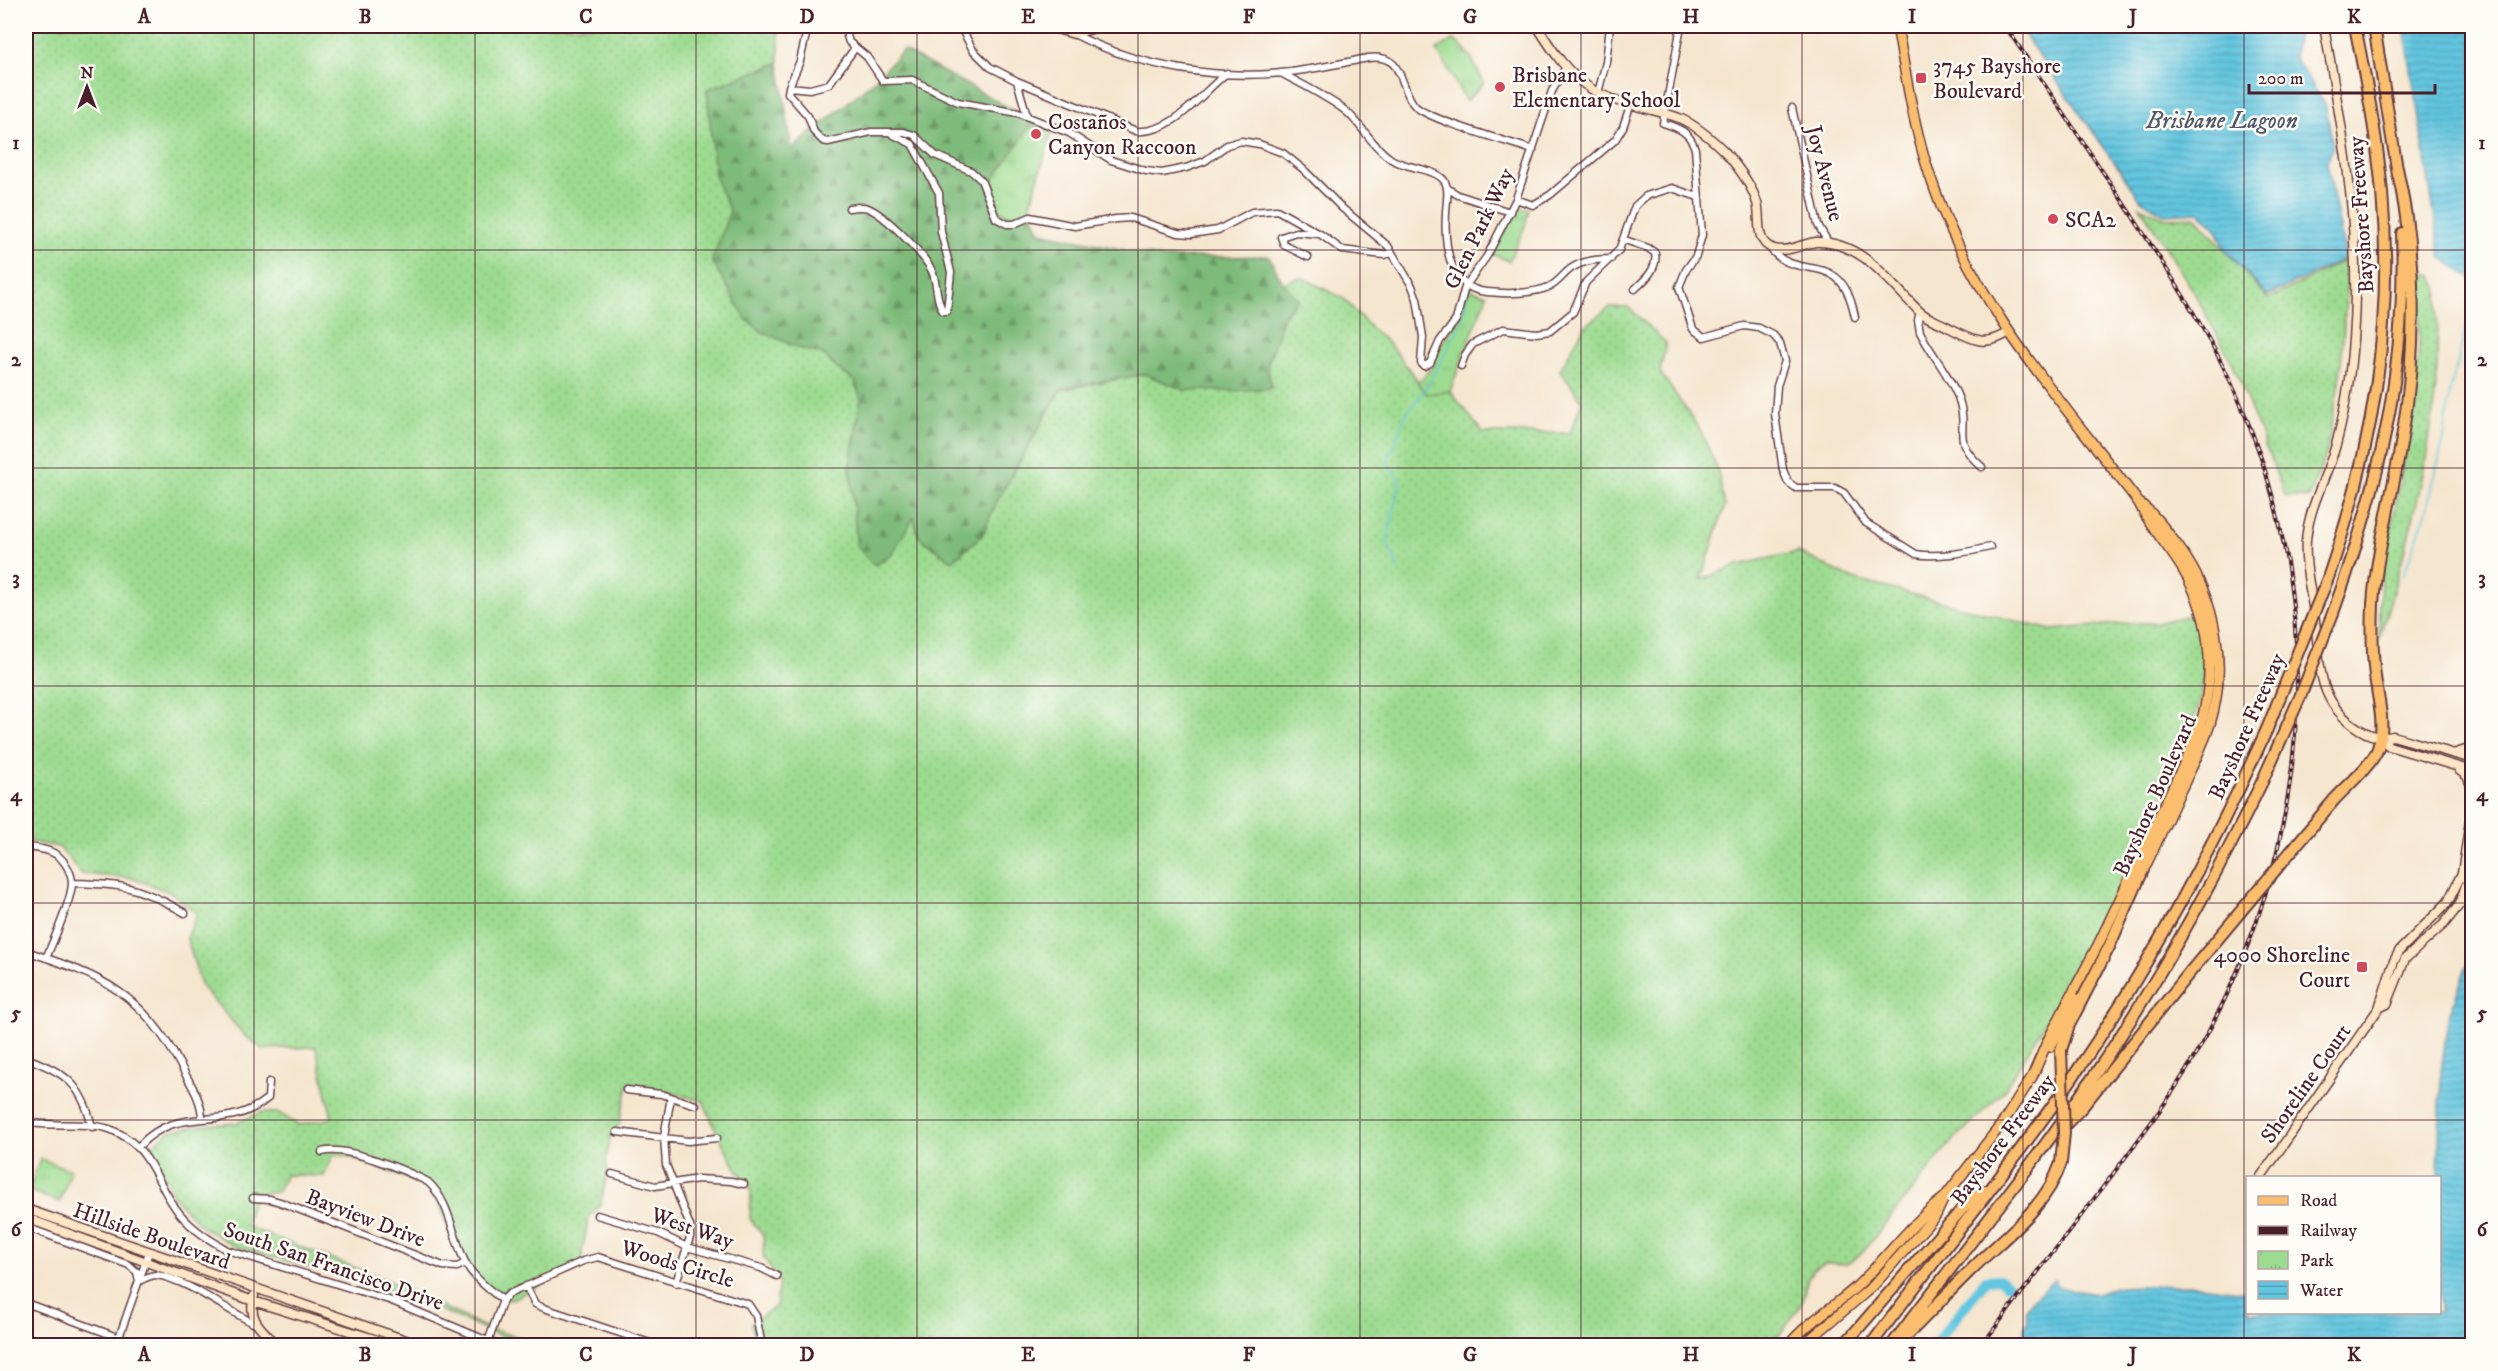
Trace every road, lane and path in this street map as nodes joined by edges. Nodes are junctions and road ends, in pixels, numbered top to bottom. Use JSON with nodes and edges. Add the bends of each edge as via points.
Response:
{"nodes":[{"id":1,"x":808,"y":26,"type":"edge"},
{"id":2,"x":848,"y":26,"type":"edge"},
{"id":3,"x":971,"y":26,"type":"edge"},
{"id":4,"x":1046,"y":26,"type":"edge"},
{"id":5,"x":1102,"y":26,"type":"edge"},
{"id":6,"x":1166,"y":26,"type":"edge"},
{"id":7,"x":1181,"y":26,"type":"edge"},
{"id":8,"x":1537,"y":26,"type":"edge"},
{"id":9,"x":1610,"y":26,"type":"edge"},
{"id":10,"x":1681,"y":26,"type":"edge"},
{"id":11,"x":1897,"y":26,"type":"edge"},
{"id":12,"x":1904,"y":26,"type":"edge"},
{"id":13,"x":2324,"y":26,"type":"edge"},
{"id":14,"x":2355,"y":26,"type":"edge"},
{"id":15,"x":2374,"y":26,"type":"edge"},
{"id":16,"x":961,"y":27,"type":"edge"},
{"id":17,"x":1074,"y":34,"type":"junction"},
{"id":18,"x":855,"y":48,"type":"junction"},
{"id":19,"x":1902,"y":54,"type":"junction"},
{"id":20,"x":1566,"y":67,"type":"junction"},
{"id":21,"x":1227,"y":73,"type":"junction"},
{"id":22,"x":1281,"y":73,"type":"junction"},
{"id":23,"x":1017,"y":81,"type":"junction"},
{"id":24,"x":789,"y":87,"type":"junction"},
{"id":25,"x":1598,"y":93,"type":"junction"},
{"id":26,"x":1630,"y":106,"type":"junction"},
{"id":27,"x":1792,"y":108,"type":"dead end"},
{"id":28,"x":1664,"y":114,"type":"junction"},
{"id":29,"x":1027,"y":117,"type":"junction"},
{"id":30,"x":883,"y":132,"type":"junction"},
{"id":31,"x":1533,"y":150,"type":"junction"},
{"id":32,"x":2397,"y":168,"type":"junction"},
{"id":33,"x":1447,"y":188,"type":"junction"},
{"id":34,"x":1698,"y":196,"type":"junction"},
{"id":35,"x":1516,"y":200,"type":"junction"},
{"id":36,"x":849,"y":208,"type":"dead end"},
{"id":37,"x":1510,"y":212,"type":"junction"},
{"id":38,"x":1320,"y":234,"type":"junction"},
{"id":39,"x":1625,"y":240,"type":"junction"},
{"id":40,"x":1830,"y":244,"type":"junction"},
{"id":41,"x":1769,"y":247,"type":"junction"},
{"id":42,"x":1392,"y":253,"type":"junction"},
{"id":43,"x":1308,"y":257,"type":"dead end"},
{"id":44,"x":1611,"y":259,"type":"junction"},
{"id":45,"x":1466,"y":285,"type":"junction"},
{"id":46,"x":1635,"y":289,"type":"dead end"},
{"id":47,"x":1920,"y":312,"type":"junction"},
{"id":48,"x":1855,"y":317,"type":"dead end"},
{"id":49,"x":2009,"y":332,"type":"junction"},
{"id":50,"x":1461,"y":366,"type":"dead end"},
{"id":51,"x":1982,"y":467,"type":"dead end"},
{"id":52,"x":2139,"y":503,"type":"junction"},
{"id":53,"x":1990,"y":547,"type":"dead end"},
{"id":54,"x":2381,"y":738,"type":"junction"},
{"id":55,"x":2472,"y":748,"type":"edge"},
{"id":56,"x":2449,"y":753,"type":"junction"},
{"id":57,"x":2428,"y":758,"type":"junction"},
{"id":58,"x":2472,"y":759,"type":"edge"},
{"id":59,"x":2472,"y":771,"type":"edge"},
{"id":60,"x":2472,"y":788,"type":"edge"},
{"id":61,"x":2472,"y":793,"type":"edge"},
{"id":62,"x":2472,"y":809,"type":"edge"},
{"id":63,"x":26,"y":847,"type":"edge"},
{"id":64,"x":2472,"y":866,"type":"edge"},
{"id":65,"x":2143,"y":870,"type":"junction"},
{"id":66,"x":72,"y":883,"type":"junction"},
{"id":67,"x":184,"y":912,"type":"dead end"},
{"id":68,"x":26,"y":951,"type":"edge"},
{"id":69,"x":46,"y":958,"type":"junction"},
{"id":70,"x":2379,"y":1008,"type":"junction"},
{"id":71,"x":26,"y":1058,"type":"edge"},
{"id":72,"x":2037,"y":1067,"type":"junction"},
{"id":73,"x":269,"y":1082,"type":"dead end"},
{"id":74,"x":626,"y":1090,"type":"dead end"},
{"id":75,"x":671,"y":1096,"type":"junction"},
{"id":76,"x":696,"y":1105,"type":"dead end"},
{"id":77,"x":202,"y":1119,"type":"junction"},
{"id":78,"x":26,"y":1122,"type":"edge"},
{"id":79,"x":92,"y":1126,"type":"junction"},
{"id":80,"x":616,"y":1132,"type":"dead end"},
{"id":81,"x":664,"y":1137,"type":"junction"},
{"id":82,"x":717,"y":1138,"type":"dead end"},
{"id":83,"x":2048,"y":1140,"type":"junction"},
{"id":84,"x":139,"y":1146,"type":"junction"},
{"id":85,"x":322,"y":1152,"type":"dead end"},
{"id":86,"x":612,"y":1174,"type":"dead end"},
{"id":87,"x":2261,"y":1176,"type":"edge"},
{"id":88,"x":672,"y":1184,"type":"junction"},
{"id":89,"x":744,"y":1184,"type":"dead end"},
{"id":90,"x":1990,"y":1188,"type":"junction"},
{"id":91,"x":253,"y":1198,"type":"dead end"},
{"id":92,"x":1944,"y":1198,"type":"junction"},
{"id":93,"x":26,"y":1209,"type":"edge"},
{"id":94,"x":597,"y":1215,"type":"dead end"},
{"id":95,"x":26,"y":1218,"type":"edge"},
{"id":96,"x":26,"y":1227,"type":"edge"},
{"id":97,"x":687,"y":1247,"type":"junction"},
{"id":98,"x":148,"y":1252,"type":"junction"},
{"id":99,"x":145,"y":1262,"type":"junction"},
{"id":100,"x":466,"y":1263,"type":"junction"},
{"id":101,"x":777,"y":1276,"type":"dead end"},
{"id":102,"x":139,"y":1281,"type":"junction"},
{"id":103,"x":676,"y":1282,"type":"junction"},
{"id":104,"x":526,"y":1286,"type":"junction"},
{"id":105,"x":256,"y":1289,"type":"junction"},
{"id":106,"x":253,"y":1300,"type":"junction"},
{"id":107,"x":503,"y":1300,"type":"junction"},
{"id":108,"x":26,"y":1303,"type":"edge"},
{"id":109,"x":257,"y":1325,"type":"junction"},
{"id":110,"x":119,"y":1337,"type":"junction"},
{"id":111,"x":488,"y":1342,"type":"junction"},
{"id":112,"x":328,"y":1343,"type":"edge"},
{"id":113,"x":116,"y":1346,"type":"edge"},
{"id":114,"x":141,"y":1346,"type":"edge"},
{"id":115,"x":278,"y":1346,"type":"edge"},
{"id":116,"x":344,"y":1346,"type":"edge"},
{"id":117,"x":397,"y":1346,"type":"edge"},
{"id":118,"x":423,"y":1346,"type":"edge"},
{"id":119,"x":500,"y":1346,"type":"edge"},
{"id":120,"x":659,"y":1346,"type":"edge"},
{"id":121,"x":762,"y":1346,"type":"edge"},
{"id":122,"x":1788,"y":1346,"type":"edge"},
{"id":123,"x":1802,"y":1346,"type":"edge"},
{"id":124,"x":1843,"y":1346,"type":"edge"},
{"id":125,"x":1870,"y":1346,"type":"edge"},
{"id":126,"x":1891,"y":1346,"type":"edge"},
{"id":127,"x":1897,"y":1346,"type":"edge"}],
"edges":[{"from":1,"to":24,"type":"street"},
{"from":2,"to":18,"type":"street","via":[[848,38]]},
{"from":3,"to":16,"type":"street"},
{"from":4,"to":17,"type":"street"},
{"from":5,"to":17,"type":"street"},
{"from":6,"to":7,"type":"street"},
{"from":8,"to":20,"type":"street"},
{"from":9,"to":25,"type":"street"},
{"from":10,"to":28,"type":"street"},
{"from":11,"to":19,"type":"main road","name":"Bayshore Boulevard"},
{"from":12,"to":19,"type":"main road"},
{"from":13,"to":54,"type":"street","via":[[2351,189],[2355,297],[2341,420],[2310,520],[2306,555],[2319,670],[2325,690],[2350,723]]},
{"from":14,"to":90,"type":"highway","name":"Bayshore Freeway","bridge":true,"via":[[2382,190],[2385,298],[2370,432],[2353,501],[2328,578],[2267,729],[2210,848],[2149,958],[2076,1072]]},
{"from":15,"to":32,"type":"highway","name":"Bayshore Freeway"},
{"from":16,"to":23,"type":"street","via":[[980,58]]},
{"from":17,"to":21,"type":"street","via":[[1150,62]]},
{"from":18,"to":24,"type":"street","via":[[829,84],[810,89]]},
{"from":18,"to":29,"type":"street","via":[[867,57],[883,81],[912,80],[958,102]]},
{"from":19,"to":49,"type":"main road","name":"Bayshore Boulevard","via":[[1917,134],[1940,204],[1969,268]]},
{"from":20,"to":25,"type":"street"},
{"from":20,"to":31,"type":"street","name":"Glen Park Way","via":[[1555,84]]},
{"from":21,"to":22,"type":"street"},
{"from":21,"to":23,"type":"street","via":[[1174,120],[1139,131]]},
{"from":22,"to":31,"type":"street","via":[[1380,58],[1397,68],[1411,100],[1420,109]]},
{"from":22,"to":33,"type":"street","via":[[1345,111],[1389,158],[1435,173]]},
{"from":23,"to":29,"type":"street"},
{"from":24,"to":30,"type":"street","via":[[791,98],[803,109],[823,141]]},
{"from":25,"to":26,"type":"street"},
{"from":26,"to":28,"type":"street"},
{"from":26,"to":35,"type":"street","via":[[1618,136],[1550,195],[1533,205]]},
{"from":27,"to":40,"type":"street","name":"Joy Avenue","via":[[1818,225]]},
{"from":28,"to":34,"type":"street","via":[[1663,123],[1692,138]]},
{"from":28,"to":41,"type":"street","via":[[1688,123],[1730,158],[1754,195],[1761,238]]},
{"from":29,"to":42,"type":"street","via":[[1069,133],[1118,163],[1157,173],[1198,164],[1236,142],[1271,147],[1296,163]]},
{"from":30,"to":36,"type":"street","via":[[912,144],[939,193],[941,232],[951,272],[947,310],[942,311],[939,306],[933,273],[920,254],[878,214],[867,208]]},
{"from":30,"to":38,"type":"street","via":[[914,135],[935,154],[971,171],[981,180],[996,218],[1007,224],[1030,217],[1075,226],[1131,218],[1191,234],[1218,230],[1266,209],[1285,212]]},
{"from":31,"to":35,"type":"street","name":"Glen Park Way"},
{"from":32,"to":54,"type":"highway","via":[[2412,267],[2411,322],[2404,425],[2381,533],[2374,588],[2373,655]]},
{"from":32,"to":83,"type":"highway","name":"Bayshore Freeway","bridge":true,"via":[[2403,276],[2394,393],[2374,490],[2333,613],[2300,697],[2217,873],[2168,960]]},
{"from":33,"to":37,"type":"street"},
{"from":33,"to":45,"type":"street","via":[[1447,249],[1452,267]]},
{"from":34,"to":39,"type":"street","via":[[1672,188],[1646,196],[1635,206]]},
{"from":34,"to":53,"type":"street","via":[[1701,245],[1679,287],[1698,334],[1704,337],[1744,326],[1759,328],[1780,343],[1785,361],[1777,386],[1775,414],[1788,482],[1796,488],[1835,488],[1844,493],[1866,522],[1916,554]]},
{"from":35,"to":37,"type":"street","name":"Glen Park Way"},
{"from":37,"to":45,"type":"street","name":"Glen Park Way","via":[[1487,256]]},
{"from":38,"to":42,"type":"street","via":[[1342,250]]},
{"from":38,"to":43,"type":"street","via":[[1296,232],[1281,237],[1284,245]]},
{"from":39,"to":44,"type":"street"},
{"from":39,"to":46,"type":"street","via":[[1655,253],[1652,270]]},
{"from":40,"to":41,"type":"street","via":[[1815,242],[1779,250]]},
{"from":40,"to":47,"type":"street","via":[[1865,258]]},
{"from":41,"to":48,"type":"street","via":[[1784,262],[1830,272],[1839,278]]},
{"from":42,"to":45,"type":"street","name":"Glen Park Way","via":[[1417,299],[1423,337],[1421,363],[1426,366],[1456,320]]},
{"from":44,"to":45,"type":"street","via":[[1576,265],[1555,284],[1538,290],[1487,292]]},
{"from":44,"to":50,"type":"street","via":[[1586,282],[1573,312],[1550,331],[1503,328],[1473,344]]},
{"from":47,"to":49,"type":"street","via":[[1976,340],[1996,340]]},
{"from":47,"to":51,"type":"street","via":[[1920,332],[1959,401],[1966,453]]},
{"from":49,"to":52,"type":"main road","name":"Bayshore Boulevard"},
{"from":52,"to":65,"type":"main road","name":"Bayshore Boulevard","via":[[2155,516],[2199,582],[2212,620],[2218,658],[2216,698],[2208,730]]},
{"from":52,"to":72,"type":"main road","name":"Bayshore Boulevard","via":[[2184,570],[2198,601],[2209,647],[2208,695],[2193,745]]},
{"from":54,"to":56,"type":"street","via":[[2393,736]]},
{"from":54,"to":57,"type":"street","via":[[2389,746]]},
{"from":54,"to":83,"type":"highway","bridge":true,"via":[[2376,752],[2190,972],[2083,1106]]},
{"from":55,"to":56,"type":"street"},
{"from":56,"to":58,"type":"street"},
{"from":57,"to":59,"type":"street"},
{"from":57,"to":60,"type":"street","via":[[2462,771]]},
{"from":61,"to":62,"type":"street","name":"Shoreline Court"},
{"from":62,"to":70,"type":"street","name":"Shoreline Court","via":[[2457,887],[2439,913],[2397,954]]},
{"from":63,"to":66,"type":"street","via":[[57,855],[69,871]]},
{"from":64,"to":70,"type":"street","name":"Shoreline Court","via":[[2460,904],[2406,959],[2387,1004]]},
{"from":65,"to":72,"type":"main road","name":"Bayshore Boulevard"},
{"from":65,"to":127,"type":"highway","bridge":true,"via":[[2114,937],[2068,1025],[2061,1050],[2064,1133],[2061,1163],[2054,1181],[2039,1205]]},
{"from":66,"to":67,"type":"street","via":[[139,889]]},
{"from":66,"to":69,"type":"street"},
{"from":68,"to":69,"type":"street"},
{"from":69,"to":77,"type":"street","via":[[106,982],[147,1014],[167,1040],[200,1102]]},
{"from":70,"to":87,"type":"street","name":"Shoreline Court"},
{"from":71,"to":79,"type":"street","via":[[65,1076],[80,1092]]},
{"from":72,"to":92,"type":"main road","name":"Bayshore Boulevard","via":[[2004,1121]]},
{"from":73,"to":77,"type":"street","via":[[268,1098],[258,1106],[221,1119]]},
{"from":74,"to":75,"type":"street"},
{"from":75,"to":76,"type":"street"},
{"from":75,"to":81,"type":"street"},
{"from":77,"to":84,"type":"street","via":[[173,1122]]},
{"from":78,"to":79,"type":"street","name":"South San Francisco Drive"},
{"from":79,"to":84,"type":"street","name":"South San Francisco Drive","via":[[110,1129]]},
{"from":80,"to":81,"type":"street"},
{"from":81,"to":82,"type":"street","via":[[688,1141]]},
{"from":81,"to":88,"type":"street"},
{"from":83,"to":126,"type":"highway","name":"Bayshore Freeway"},
{"from":84,"to":111,"type":"street","name":"South San Francisco Drive","via":[[180,1214],[227,1250],[392,1301]]},
{"from":85,"to":100,"type":"street","via":[[334,1150],[362,1157],[428,1182],[442,1200]]},
{"from":86,"to":88,"type":"street","via":[[655,1186]]},
{"from":88,"to":89,"type":"street","via":[[712,1179]]},
{"from":88,"to":97,"type":"street","via":[[690,1226]]},
{"from":90,"to":124,"type":"highway","via":[[1970,1200]]},
{"from":90,"to":125,"type":"highway","name":"Bayshore Freeway"},
{"from":91,"to":100,"type":"street","name":"Bayview Drive","via":[[270,1199],[313,1214],[443,1266]]},
{"from":92,"to":122,"type":"main road","name":"Bayshore Boulevard","via":[[1855,1288],[1807,1325]]},
{"from":92,"to":123,"type":"main road","name":"Bayshore Boulevard","via":[[1936,1215],[1873,1287]]},
{"from":93,"to":98,"type":"street","name":"Hillside Boulevard"},
{"from":94,"to":97,"type":"street","name":"West Way","via":[[658,1233]]},
{"from":95,"to":99,"type":"street","name":"Hillside Boulevard"},
{"from":96,"to":102,"type":"street","name":"Hillside Boulevard","via":[[129,1265],[137,1272]]},
{"from":97,"to":101,"type":"street","name":"West Way"},
{"from":97,"to":103,"type":"street"},
{"from":98,"to":99,"type":"street"},
{"from":98,"to":105,"type":"street","name":"Hillside Boulevard"},
{"from":99,"to":102,"type":"street"},
{"from":99,"to":106,"type":"street","name":"Hillside Boulevard"},
{"from":100,"to":107,"type":"street","via":[[481,1283]]},
{"from":102,"to":109,"type":"street","name":"Hillside Boulevard","via":[[162,1277]]},
{"from":102,"to":110,"type":"street"},
{"from":103,"to":104,"type":"street","name":"Woods Circle","via":[[598,1257]]},
{"from":103,"to":121,"type":"street","name":"Woods Circle","via":[[748,1304],[756,1316]]},
{"from":104,"to":107,"type":"street"},
{"from":104,"to":120,"type":"street","via":[[536,1304],[544,1308]]},
{"from":105,"to":106,"type":"street"},
{"from":105,"to":118,"type":"street","name":"Hillside Boulevard"},
{"from":106,"to":109,"type":"street","via":[[251,1312]]},
{"from":106,"to":117,"type":"street","name":"Hillside Boulevard"},
{"from":107,"to":111,"type":"street"},
{"from":108,"to":110,"type":"street"},
{"from":109,"to":115,"type":"street","name":"Hillside Boulevard"},
{"from":110,"to":113,"type":"street"},
{"from":110,"to":114,"type":"street"},
{"from":111,"to":119,"type":"street","name":"South San Francisco Drive"},
{"from":112,"to":116,"type":"street"}]}
